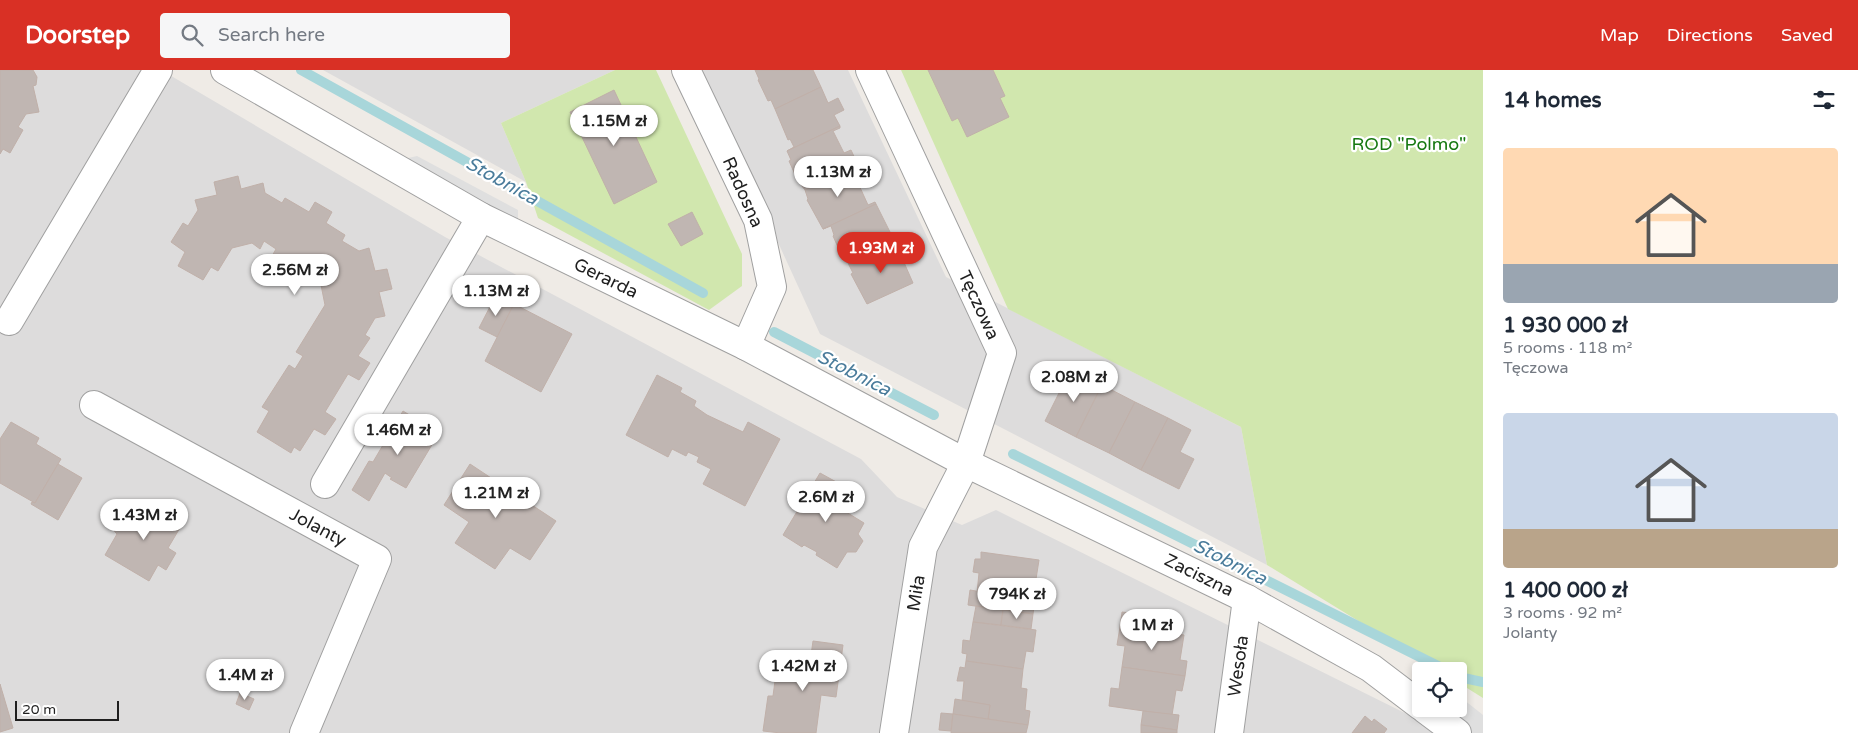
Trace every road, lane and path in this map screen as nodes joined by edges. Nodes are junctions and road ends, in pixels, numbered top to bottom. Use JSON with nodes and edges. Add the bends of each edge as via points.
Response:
{"nodes":[{"id":1,"x":158,"y":70,"type":"edge"},
{"id":2,"x":225,"y":70,"type":"edge"},
{"id":3,"x":686,"y":70,"type":"edge"},
{"id":4,"x":870,"y":70,"type":"edge"},
{"id":5,"x":481,"y":217,"type":"junction"},
{"id":6,"x":9,"y":321,"type":"dead end"},
{"id":7,"x":746,"y":346,"type":"junction"},
{"id":8,"x":94,"y":405,"type":"dead end"},
{"id":9,"x":966,"y":463,"type":"junction"},
{"id":10,"x":325,"y":484,"type":"dead end"},
{"id":11,"x":1247,"y":599,"type":"junction"},
{"id":12,"x":1412,"y":699,"type":"edge"},
{"id":13,"x":1436,"y":717,"type":"edge"},
{"id":14,"x":304,"y":733,"type":"edge"},
{"id":15,"x":894,"y":733,"type":"edge"},
{"id":16,"x":1229,"y":733,"type":"edge"},
{"id":17,"x":1457,"y":733,"type":"edge"}],
"edges":[{"from":1,"to":6,"type":"street"},
{"from":2,"to":5,"type":"street","name":"Gerarda"},
{"from":3,"to":7,"type":"street","name":"Radosna","via":[[758,220],[772,287]]},
{"from":4,"to":9,"type":"street","name":"Tęczowa","via":[[1002,353]]},
{"from":5,"to":7,"type":"street","name":"Gerarda"},
{"from":5,"to":10,"type":"street"},
{"from":7,"to":9,"type":"street","name":"Gerarda"},
{"from":8,"to":14,"type":"street","name":"Jolanty","via":[[377,559]]},
{"from":9,"to":11,"type":"street","name":"Zaciszna"},
{"from":9,"to":15,"type":"street","name":"Miła","via":[[923,547]]},
{"from":11,"to":12,"type":"street","name":"Zaciszna","via":[[1371,668]]},
{"from":11,"to":16,"type":"street","name":"Wesoła"},
{"from":13,"to":17,"type":"street"}]}
